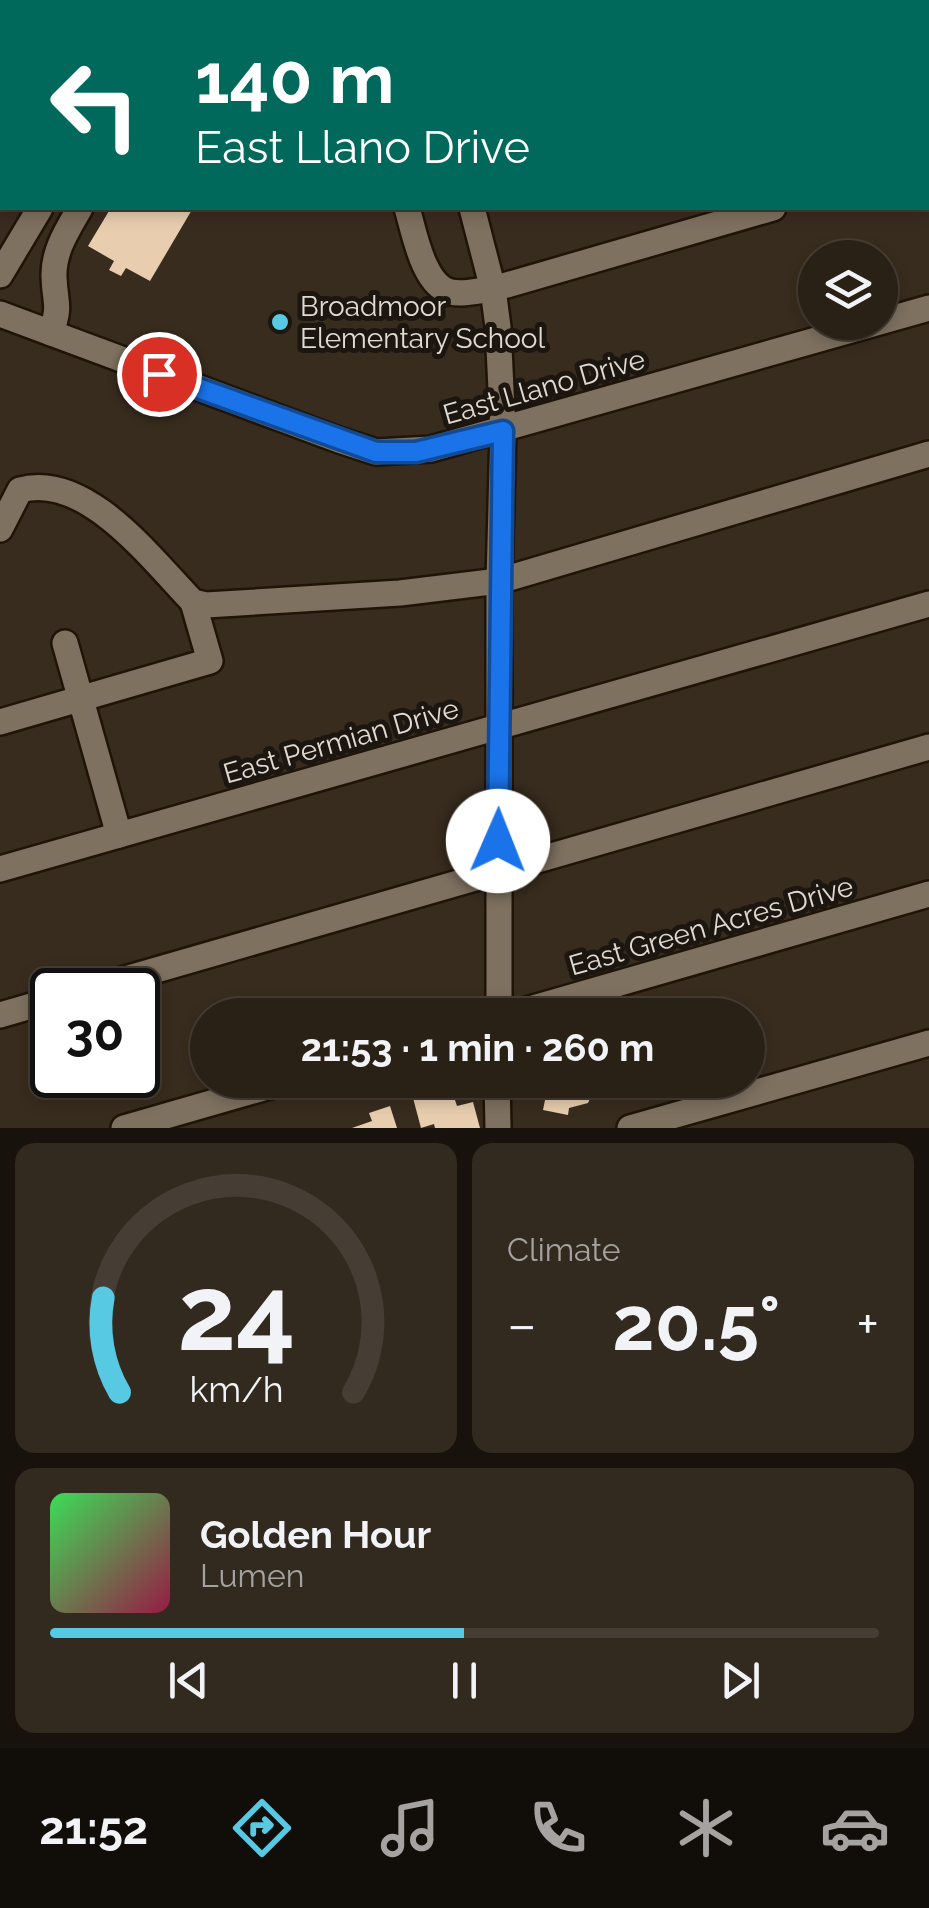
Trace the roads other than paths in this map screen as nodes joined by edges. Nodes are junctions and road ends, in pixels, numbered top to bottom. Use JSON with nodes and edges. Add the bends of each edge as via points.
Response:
{"nodes":[{"id":1,"x":39,"y":210,"type":"edge"},
{"id":2,"x":79,"y":210,"type":"edge"},
{"id":3,"x":408,"y":210,"type":"edge"},
{"id":4,"x":472,"y":210,"type":"edge"},
{"id":5,"x":765,"y":210,"type":"edge"},
{"id":6,"x":0,"y":276,"type":"edge"},
{"id":7,"x":492,"y":290,"type":"junction"},
{"id":8,"x":929,"y":308,"type":"edge"},
{"id":9,"x":0,"y":314,"type":"edge"},
{"id":10,"x":50,"y":333,"type":"junction"},
{"id":11,"x":503,"y":431,"type":"junction"},
{"id":12,"x":929,"y":454,"type":"edge"},
{"id":13,"x":0,"y":529,"type":"edge"},
{"id":14,"x":499,"y":582,"type":"junction"},
{"id":15,"x":193,"y":602,"type":"junction"},
{"id":16,"x":929,"y":604,"type":"edge"},
{"id":17,"x":64,"y":643,"type":"dead end"},
{"id":18,"x":82,"y":700,"type":"junction"},
{"id":19,"x":0,"y":722,"type":"edge"},
{"id":20,"x":498,"y":727,"type":"junction"},
{"id":21,"x":929,"y":747,"type":"edge"},
{"id":22,"x":119,"y":835,"type":"junction"},
{"id":23,"x":0,"y":868,"type":"edge"},
{"id":24,"x":498,"y":872,"type":"junction"},
{"id":25,"x":929,"y":894,"type":"edge"},
{"id":26,"x":160,"y":969,"type":"edge"},
{"id":27,"x":499,"y":998,"type":"edge"},
{"id":28,"x":568,"y":998,"type":"edge"},
{"id":29,"x":30,"y":1006,"type":"edge"},
{"id":30,"x":0,"y":1015,"type":"edge"},
{"id":31,"x":929,"y":1043,"type":"edge"},
{"id":32,"x":228,"y":1098,"type":"edge"},
{"id":33,"x":498,"y":1098,"type":"edge"},
{"id":34,"x":124,"y":1128,"type":"edge"},
{"id":35,"x":498,"y":1128,"type":"edge"},
{"id":36,"x":630,"y":1128,"type":"edge"}],
"edges":[{"from":1,"to":6,"type":"street"},
{"from":2,"to":10,"type":"street","via":[[56,259],[60,308]]},
{"from":3,"to":7,"type":"street","via":[[423,265],[440,286],[454,293]]},
{"from":4,"to":7,"type":"street"},
{"from":5,"to":7,"type":"street"},
{"from":7,"to":11,"type":"street"},
{"from":8,"to":11,"type":"street","name":"East Llano Drive"},
{"from":9,"to":10,"type":"street","name":"East Llano Drive"},
{"from":10,"to":11,"type":"street","name":"East Llano Drive","via":[[376,452],[416,452]]},
{"from":11,"to":14,"type":"street"},
{"from":12,"to":14,"type":"street"},
{"from":13,"to":15,"type":"street","via":[[20,490],[36,486],[76,496],[97,508]]},
{"from":14,"to":15,"type":"street"},
{"from":14,"to":20,"type":"street"},
{"from":15,"to":18,"type":"street","via":[[210,660]]},
{"from":16,"to":20,"type":"street","name":"East Permian Drive"},
{"from":17,"to":18,"type":"street"},
{"from":18,"to":19,"type":"street"},
{"from":18,"to":22,"type":"street"},
{"from":20,"to":22,"type":"street","name":"East Permian Drive"},
{"from":20,"to":24,"type":"street"},
{"from":21,"to":24,"type":"street"},
{"from":22,"to":23,"type":"street","name":"East Permian Drive"},
{"from":24,"to":26,"type":"street"},
{"from":24,"to":27,"type":"street"},
{"from":25,"to":28,"type":"street","name":"East Green Acres Drive"},
{"from":29,"to":30,"type":"street"},
{"from":31,"to":36,"type":"street"},
{"from":32,"to":34,"type":"street"},
{"from":33,"to":35,"type":"street"}]}
